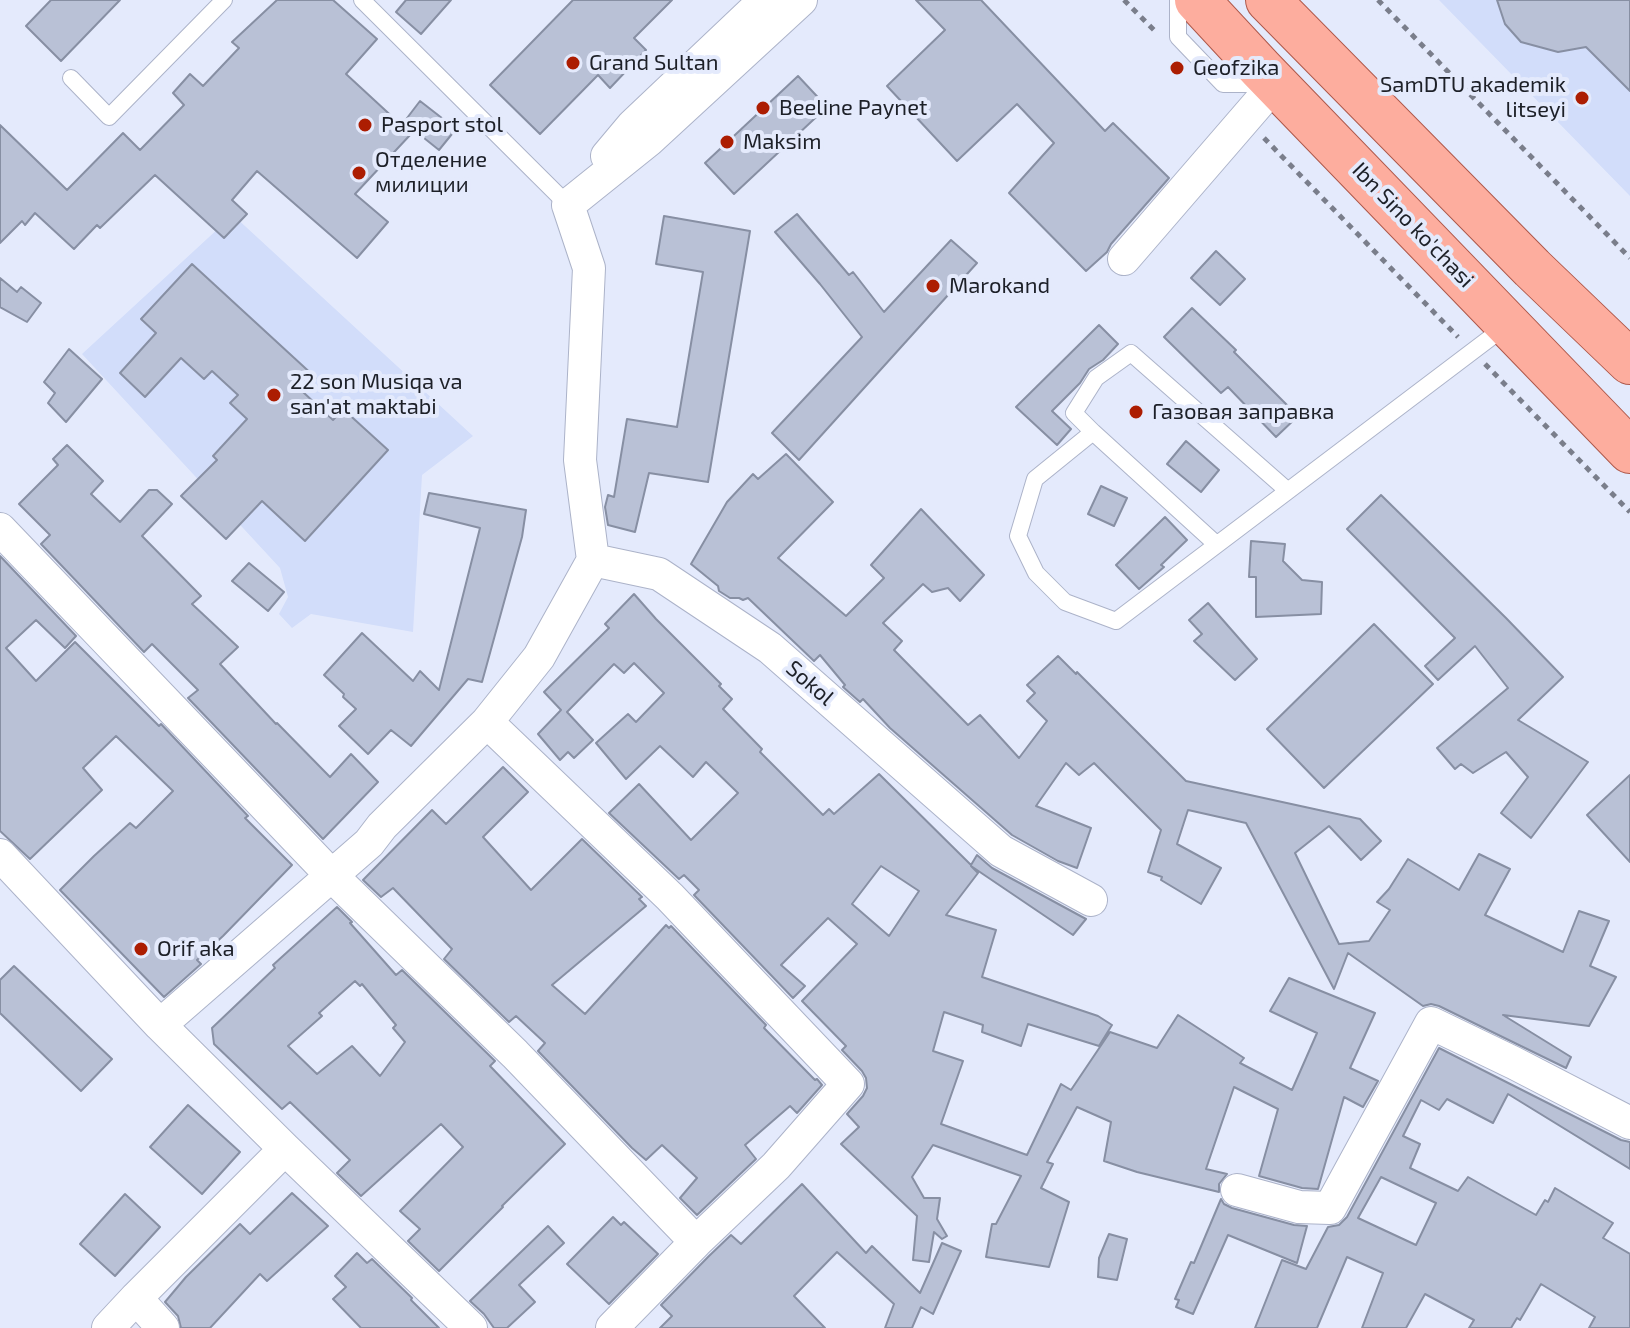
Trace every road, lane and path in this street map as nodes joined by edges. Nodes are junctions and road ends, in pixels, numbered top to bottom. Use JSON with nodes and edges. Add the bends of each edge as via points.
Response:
{"nodes":[{"id":1,"x":224,"y":0,"type":"edge"},
{"id":2,"x":362,"y":0,"type":"edge"},
{"id":3,"x":765,"y":0,"type":"edge"},
{"id":4,"x":801,"y":0,"type":"edge"},
{"id":5,"x":1124,"y":0,"type":"edge"},
{"id":6,"x":1178,"y":0,"type":"edge"},
{"id":7,"x":1197,"y":0,"type":"edge"},
{"id":8,"x":1268,"y":0,"type":"edge"},
{"id":9,"x":1378,"y":0,"type":"edge"},
{"id":10,"x":1162,"y":39,"type":"dead end"},
{"id":11,"x":71,"y":78,"type":"dead end"},
{"id":12,"x":1276,"y":83,"type":"junction"},
{"id":13,"x":1245,"y":119,"type":"junction"},
{"id":14,"x":568,"y":205,"type":"junction"},
{"id":15,"x":1630,"y":258,"type":"edge"},
{"id":16,"x":1124,"y":259,"type":"dead end"},
{"id":17,"x":1509,"y":324,"type":"junction"},
{"id":18,"x":1473,"y":352,"type":"junction"},
{"id":19,"x":1630,"y":362,"type":"edge"},
{"id":20,"x":1093,"y":432,"type":"junction"},
{"id":21,"x":1630,"y":451,"type":"edge"},
{"id":22,"x":1288,"y":491,"type":"junction"},
{"id":23,"x":1630,"y":512,"type":"edge"},
{"id":24,"x":0,"y":529,"type":"edge"},
{"id":25,"x":1216,"y":544,"type":"junction"},
{"id":26,"x":593,"y":560,"type":"junction"},
{"id":27,"x":487,"y":722,"type":"junction"},
{"id":28,"x":0,"y":855,"type":"edge"},
{"id":29,"x":332,"y":876,"type":"junction"},
{"id":30,"x":1091,"y":900,"type":"dead end"},
{"id":31,"x":160,"y":1025,"type":"junction"},
{"id":32,"x":1630,"y":1123,"type":"edge"},
{"id":33,"x":285,"y":1149,"type":"junction"},
{"id":34,"x":1237,"y":1190,"type":"dead end"},
{"id":35,"x":696,"y":1242,"type":"junction"},
{"id":36,"x":136,"y":1298,"type":"junction"},
{"id":37,"x":108,"y":1328,"type":"edge"},
{"id":38,"x":163,"y":1328,"type":"edge"},
{"id":39,"x":471,"y":1328,"type":"edge"},
{"id":40,"x":612,"y":1328,"type":"edge"}],
"edges":[{"from":1,"to":11,"type":"lane","via":[[109,117]]},
{"from":2,"to":14,"type":"lane"},
{"from":3,"to":14,"type":"street","via":[[633,125]]},
{"from":4,"to":14,"type":"street","via":[[649,140]]},
{"from":5,"to":10,"type":"path"},
{"from":6,"to":12,"type":"lane","via":[[1178,37],[1223,84]]},
{"from":7,"to":12,"type":"main road","name":"Ibn Sino ko'chasi"},
{"from":8,"to":19,"type":"main road"},
{"from":9,"to":15,"type":"path"},
{"from":12,"to":13,"type":"street"},
{"from":12,"to":17,"type":"main road","name":"Ibn Sino ko'chasi"},
{"from":13,"to":16,"type":"street"},
{"from":13,"to":18,"type":"path"},
{"from":14,"to":26,"type":"street","via":[[589,268],[580,460]]},
{"from":17,"to":18,"type":"lane"},
{"from":17,"to":21,"type":"main road","name":"Ibn Sino ko'chasi"},
{"from":18,"to":22,"type":"lane"},
{"from":18,"to":23,"type":"path"},
{"from":20,"to":22,"type":"lane","via":[[1074,413],[1096,378],[1131,353]]},
{"from":20,"to":25,"type":"lane"},
{"from":20,"to":25,"type":"lane","via":[[1035,479],[1018,536],[1036,573],[1065,602],[1116,621]]},
{"from":22,"to":25,"type":"lane"},
{"from":24,"to":29,"type":"street"},
{"from":26,"to":27,"type":"street","via":[[539,657]]},
{"from":26,"to":30,"type":"street","name":"Sokol","via":[[659,574],[770,648],[1001,851]]},
{"from":27,"to":29,"type":"street"},
{"from":27,"to":35,"type":"street","via":[[670,897],[848,1084],[776,1166]]},
{"from":28,"to":31,"type":"street"},
{"from":29,"to":31,"type":"street"},
{"from":29,"to":35,"type":"street","via":[[515,1054]]},
{"from":31,"to":33,"type":"street"},
{"from":32,"to":34,"type":"street","via":[[1431,1023],[1330,1208],[1299,1207]]},
{"from":33,"to":36,"type":"street"},
{"from":33,"to":39,"type":"street"},
{"from":35,"to":40,"type":"street"},
{"from":36,"to":37,"type":"street"},
{"from":36,"to":38,"type":"street"}]}
